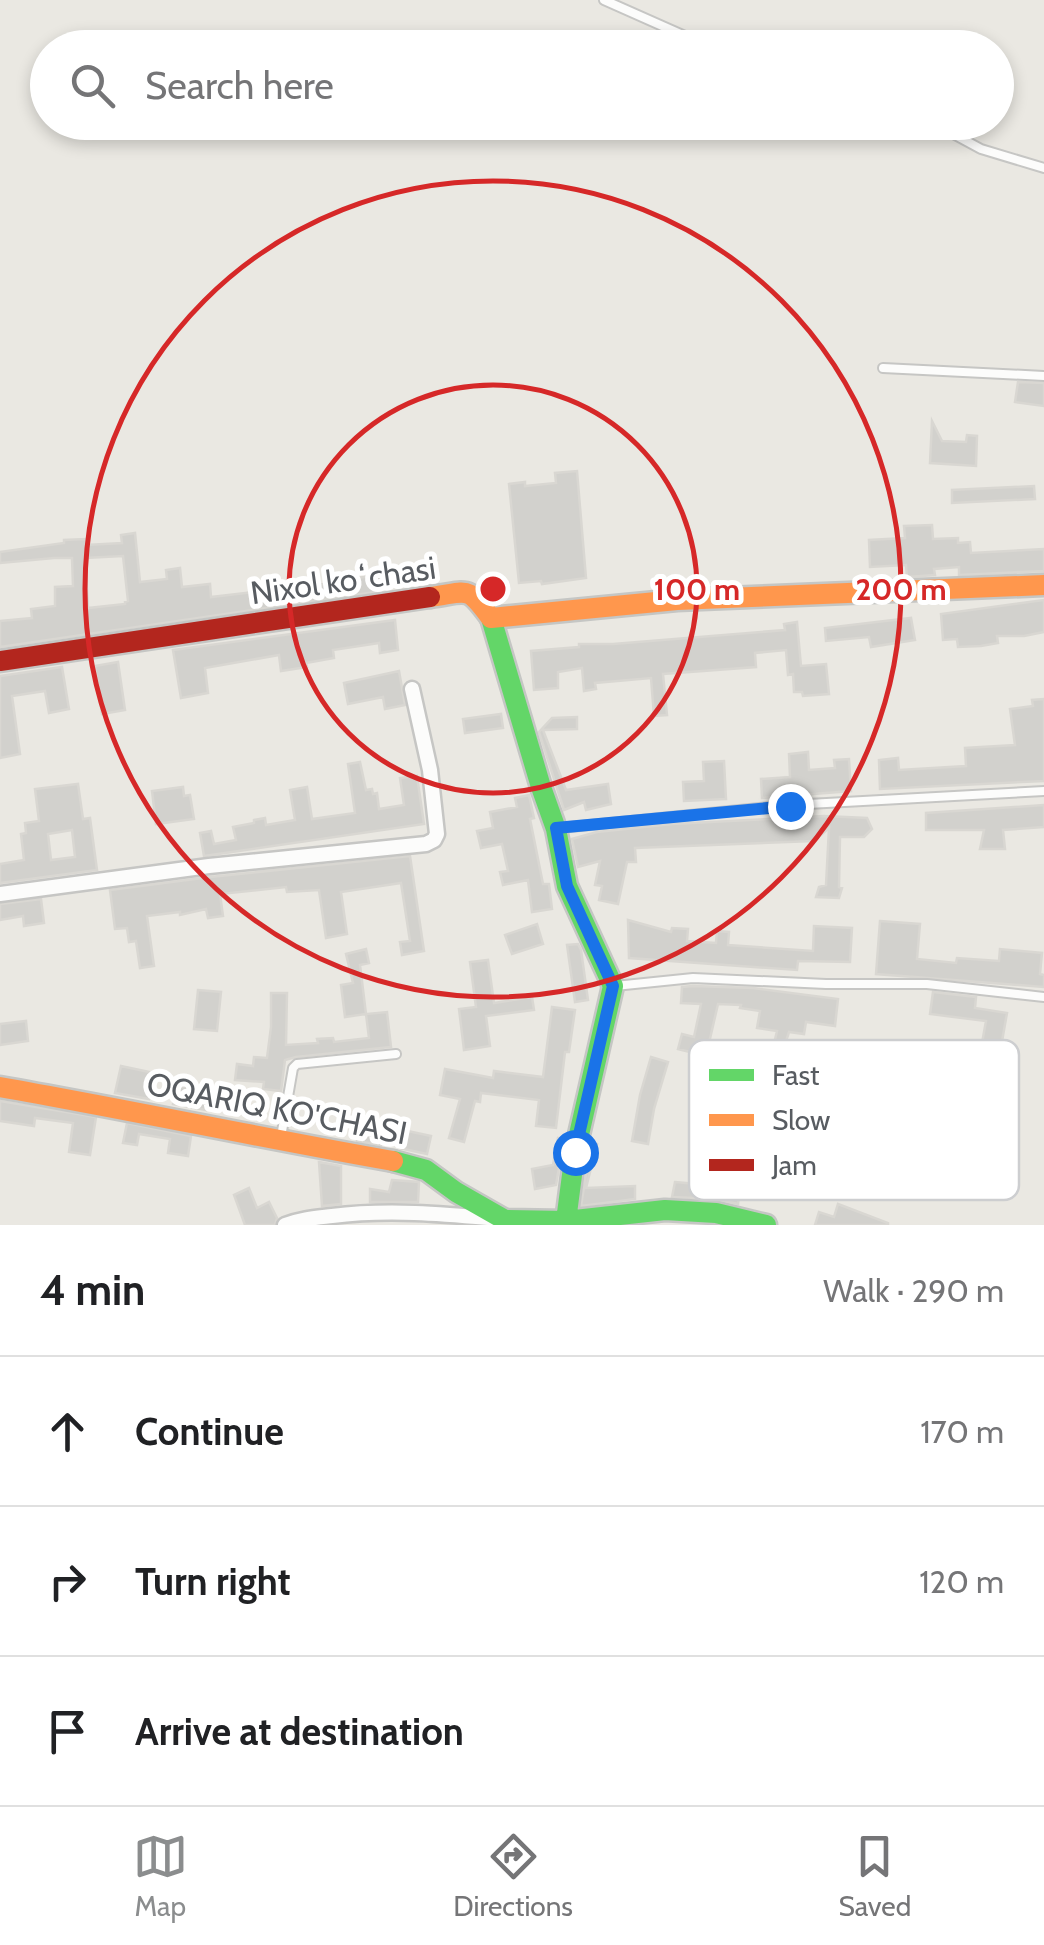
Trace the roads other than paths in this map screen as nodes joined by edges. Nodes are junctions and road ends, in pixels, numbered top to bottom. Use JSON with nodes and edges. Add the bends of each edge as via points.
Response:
{"nodes":[{"id":1,"x":604,"y":0,"type":"edge"},
{"id":2,"x":672,"y":30,"type":"edge"},
{"id":3,"x":964,"y":140,"type":"edge"},
{"id":4,"x":1044,"y":168,"type":"edge"},
{"id":5,"x":883,"y":368,"type":"dead end"},
{"id":6,"x":1044,"y":376,"type":"edge"},
{"id":7,"x":1044,"y":585,"type":"edge"},
{"id":8,"x":491,"y":618,"type":"junction"},
{"id":9,"x":0,"y":661,"type":"edge"},
{"id":10,"x":412,"y":689,"type":"dead end"},
{"id":11,"x":1044,"y":791,"type":"edge"},
{"id":12,"x":556,"y":828,"type":"junction"},
{"id":13,"x":0,"y":894,"type":"edge"},
{"id":14,"x":613,"y":986,"type":"junction"},
{"id":15,"x":1044,"y":998,"type":"edge"},
{"id":16,"x":396,"y":1054,"type":"dead end"},
{"id":17,"x":0,"y":1087,"type":"edge"},
{"id":18,"x":280,"y":1142,"type":"junction"},
{"id":19,"x":505,"y":1220,"type":"junction"},
{"id":20,"x":566,"y":1221,"type":"junction"},
{"id":21,"x":285,"y":1225,"type":"edge"},
{"id":22,"x":766,"y":1225,"type":"edge"}],
"edges":[{"from":1,"to":2,"type":"lane"},
{"from":3,"to":4,"type":"lane"},
{"from":5,"to":6,"type":"lane"},
{"from":7,"to":8,"type":"street","via":[[677,600]]},
{"from":8,"to":9,"type":"street","name":"Nixol koʻchasi","via":[[467,592]]},
{"from":8,"to":12,"type":"street"},
{"from":10,"to":13,"type":"street","via":[[438,834],[426,844]]},
{"from":11,"to":12,"type":"lane"},
{"from":12,"to":14,"type":"street","via":[[567,886]]},
{"from":14,"to":15,"type":"lane","via":[[693,978],[927,984]]},
{"from":14,"to":20,"type":"street"},
{"from":16,"to":18,"type":"lane","via":[[297,1064]]},
{"from":17,"to":18,"type":"street","name":"OQARIQ KO'CHASI"},
{"from":18,"to":19,"type":"street","name":"OQARIQ KO'CHASI","via":[[414,1165]]},
{"from":19,"to":20,"type":"street","name":"OQARIQ KO'CHASI"},
{"from":19,"to":21,"type":"street","via":[[364,1212]]},
{"from":20,"to":22,"type":"street","name":"OQARIQ KO'CHASI","via":[[665,1210]]}]}
